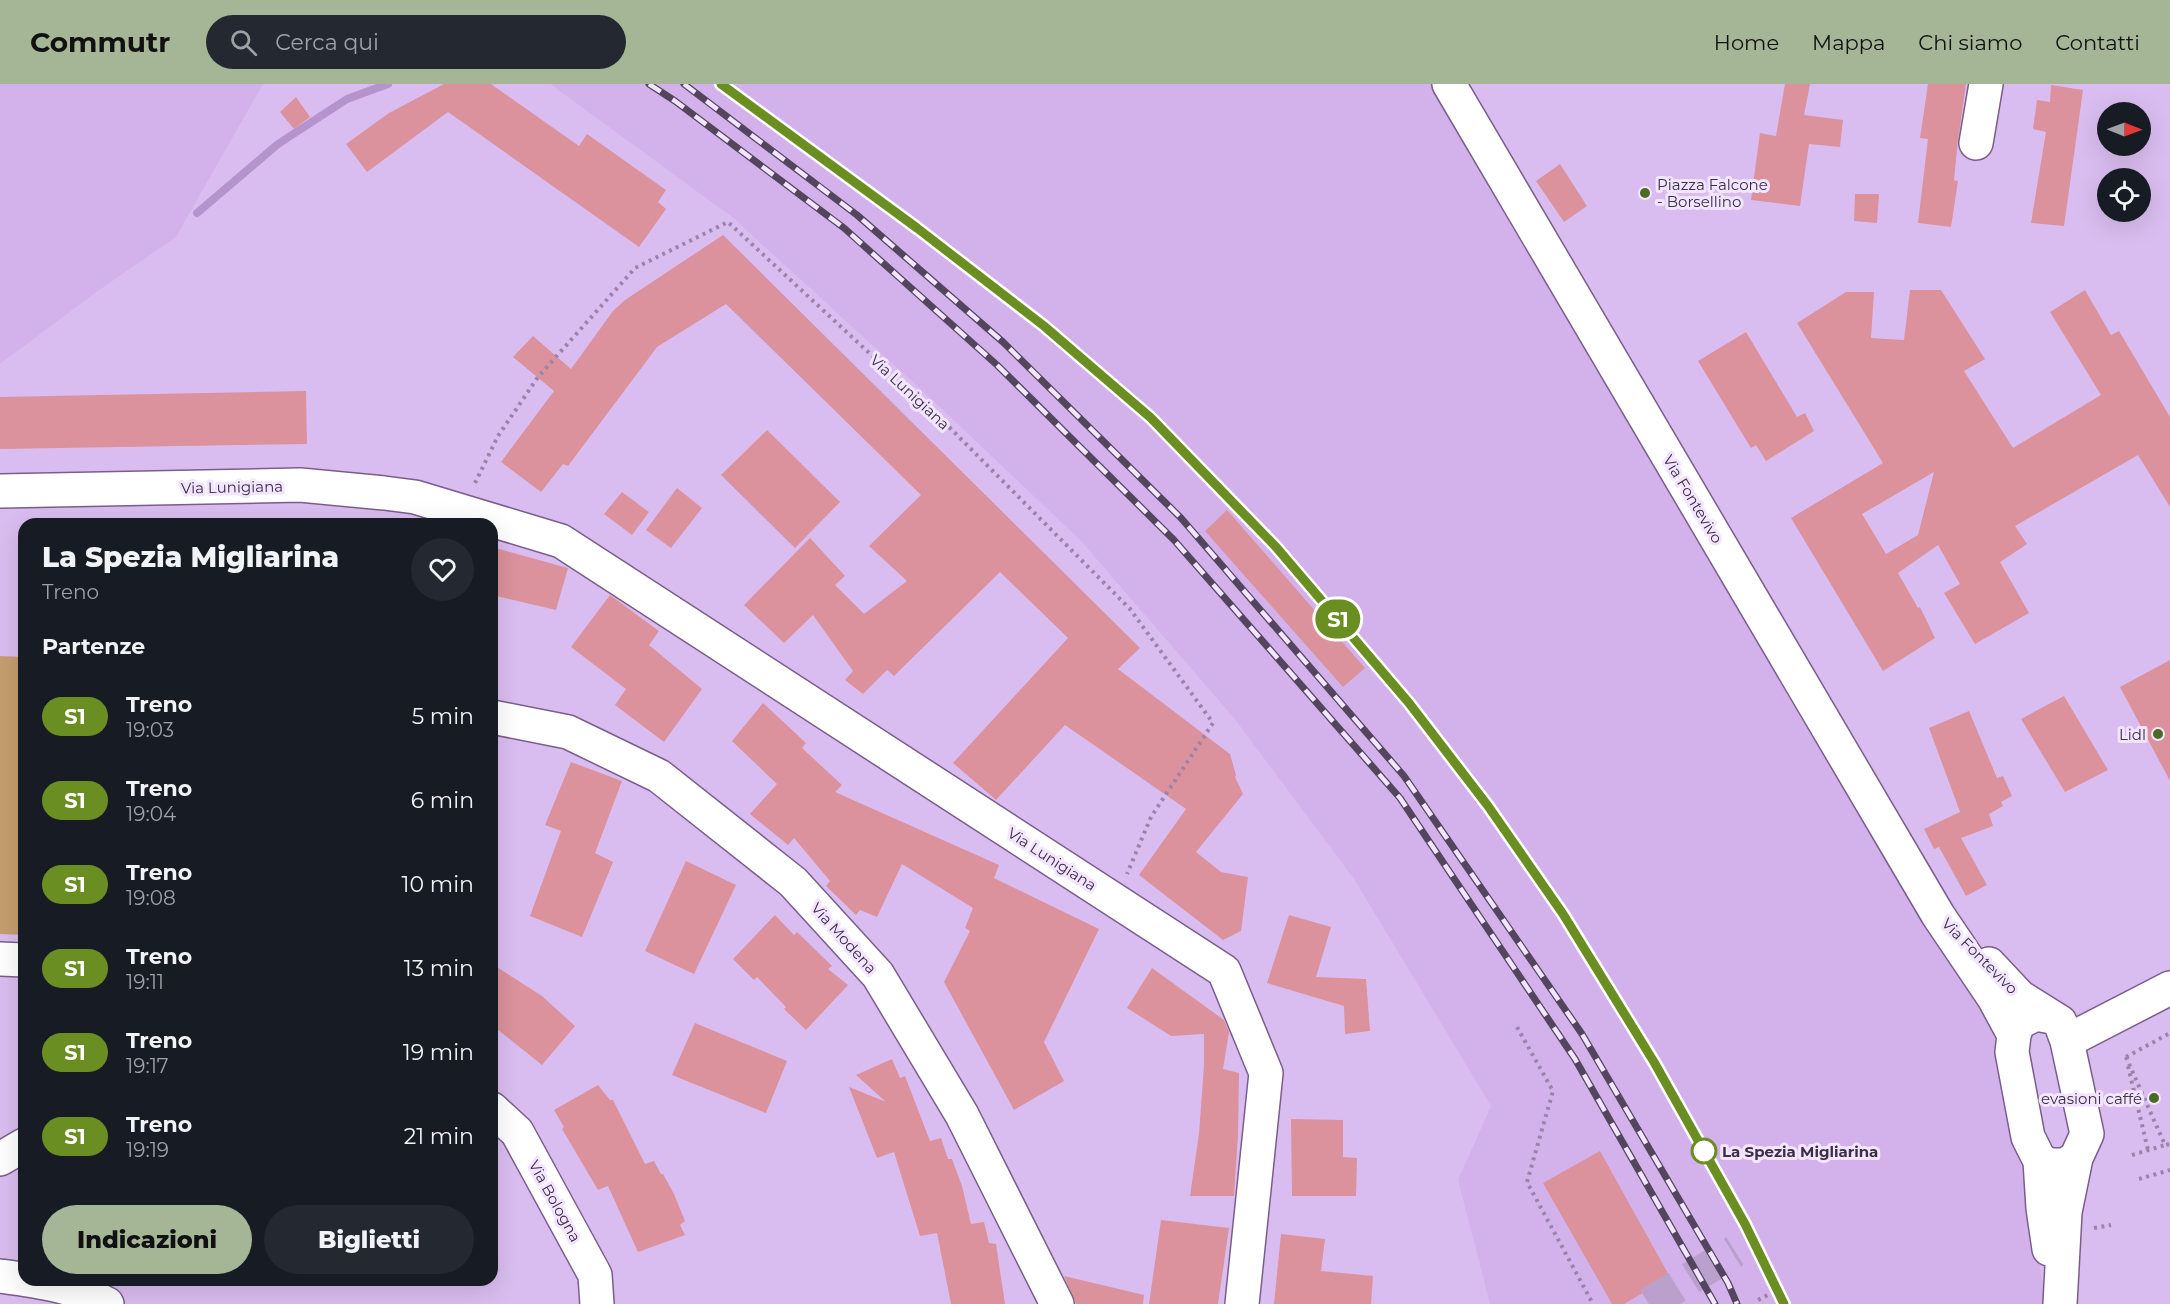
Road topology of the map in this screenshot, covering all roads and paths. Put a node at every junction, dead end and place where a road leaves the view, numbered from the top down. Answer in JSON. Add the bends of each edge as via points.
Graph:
{"nodes":[{"id":1,"x":1449,"y":84,"type":"edge"},
{"id":2,"x":1986,"y":84,"type":"edge"},
{"id":3,"x":1976,"y":142,"type":"dead end"},
{"id":4,"x":0,"y":491,"type":"edge"},
{"id":5,"x":414,"y":510,"type":"edge"},
{"id":6,"x":462,"y":511,"type":"junction"},
{"id":7,"x":486,"y":518,"type":"edge"},
{"id":8,"x":498,"y":522,"type":"edge"},
{"id":9,"x":498,"y":718,"type":"edge"},
{"id":10,"x":1116,"y":900,"type":"junction"},
{"id":11,"x":1938,"y":915,"type":"junction"},
{"id":12,"x":0,"y":959,"type":"edge"},
{"id":13,"x":18,"y":960,"type":"edge"},
{"id":14,"x":2170,"y":988,"type":"edge"},
{"id":15,"x":1517,"y":1027,"type":"dead end"},
{"id":16,"x":2060,"y":1029,"type":"junction"},
{"id":17,"x":2170,"y":1033,"type":"edge"},
{"id":18,"x":2014,"y":1035,"type":"junction"},
{"id":19,"x":2126,"y":1057,"type":"junction"},
{"id":20,"x":498,"y":1115,"type":"edge"},
{"id":21,"x":2168,"y":1145,"type":"edge"},
{"id":22,"x":18,"y":1148,"type":"edge"},
{"id":23,"x":2148,"y":1150,"type":"junction"},
{"id":24,"x":2132,"y":1155,"type":"dead end"},
{"id":25,"x":2076,"y":1158,"type":"junction"},
{"id":26,"x":0,"y":1159,"type":"edge"},
{"id":27,"x":2040,"y":1161,"type":"junction"},
{"id":28,"x":2170,"y":1170,"type":"edge"},
{"id":29,"x":2139,"y":1179,"type":"dead end"},
{"id":30,"x":0,"y":1276,"type":"edge"},
{"id":31,"x":18,"y":1278,"type":"edge"},
{"id":32,"x":57,"y":1286,"type":"edge"},
{"id":33,"x":1772,"y":1293,"type":"dead end"},
{"id":34,"x":1758,"y":1300,"type":"dead end"},
{"id":35,"x":107,"y":1304,"type":"edge"},
{"id":36,"x":597,"y":1304,"type":"edge"},
{"id":37,"x":1057,"y":1304,"type":"edge"},
{"id":38,"x":1242,"y":1304,"type":"edge"},
{"id":39,"x":1593,"y":1304,"type":"edge"},
{"id":40,"x":2060,"y":1304,"type":"edge"}],
"edges":[{"from":1,"to":11,"type":"street","name":"Via Fontevivo"},
{"from":2,"to":3,"type":"street"},
{"from":4,"to":5,"type":"street","name":"Via Lunigiana","via":[[300,485]]},
{"from":5,"to":6,"type":"street","name":"Via Lunigiana"},
{"from":6,"to":7,"type":"street","name":"Via Lunigiana"},
{"from":6,"to":10,"type":"path","name":"Via Lunigiana","via":[[498,436],[538,377],[635,268],[728,222],[950,428],[1130,609],[1213,723],[1151,817]]},
{"from":8,"to":10,"type":"street","name":"Via Lunigiana","via":[[561,540]]},
{"from":9,"to":37,"type":"street","name":"Via Modena","via":[[568,732],[659,776],[793,882],[878,975],[962,1115]]},
{"from":10,"to":38,"type":"street","name":"Via Lunigiana","via":[[1224,971],[1266,1073]]},
{"from":11,"to":16,"type":"street","name":"Via Fontevivo","via":[[1972,944],[2020,997]]},
{"from":11,"to":18,"type":"street","name":"Via Fontevivo"},
{"from":12,"to":13,"type":"street"},
{"from":14,"to":16,"type":"street"},
{"from":15,"to":39,"type":"path","via":[[1553,1091],[1527,1182]]},
{"from":16,"to":18,"type":"street","via":[[2036,1014],[2018,1023]]},
{"from":16,"to":25,"type":"street","name":"Via Fontevivo","via":[[2087,1134]]},
{"from":17,"to":19,"type":"path"},
{"from":18,"to":27,"type":"street","name":"Via Fontevivo","via":[[2012,1052],[2028,1137]]},
{"from":19,"to":21,"type":"path"},
{"from":19,"to":23,"type":"path"},
{"from":20,"to":36,"type":"street","name":"Via Bologna","via":[[517,1132],[595,1275]]},
{"from":21,"to":23,"type":"path"},
{"from":22,"to":26,"type":"street"},
{"from":23,"to":24,"type":"path"},
{"from":25,"to":27,"type":"street","via":[[2065,1165]]},
{"from":25,"to":40,"type":"street","name":"Via Fontevivo","via":[[2065,1212]]},
{"from":27,"to":40,"type":"street","name":"Via Fontevivo","via":[[2043,1208]]},
{"from":28,"to":29,"type":"path"},
{"from":30,"to":31,"type":"street"},
{"from":32,"to":35,"type":"street"},
{"from":33,"to":34,"type":"path"}]}
